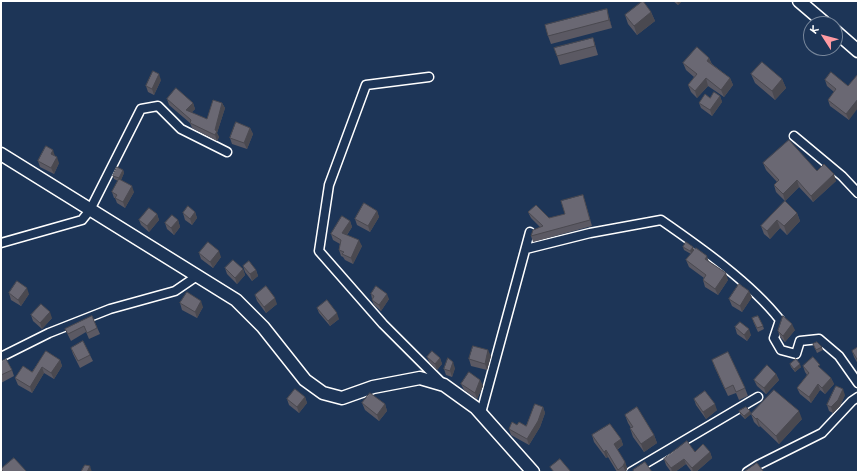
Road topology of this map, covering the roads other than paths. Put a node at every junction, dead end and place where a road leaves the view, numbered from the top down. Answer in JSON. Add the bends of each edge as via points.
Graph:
{"nodes":[{"id":1,"x":799,"y":1,"type":"edge"},
{"id":2,"x":817,"y":16,"type":"edge"},
{"id":3,"x":843,"y":38,"type":"edge"},
{"id":4,"x":858,"y":51,"type":"edge"},
{"id":5,"x":429,"y":77,"type":"dead end"},
{"id":6,"x":794,"y":136,"type":"dead end"},
{"id":7,"x":227,"y":152,"type":"dead end"},
{"id":8,"x":1,"y":154,"type":"edge"},
{"id":9,"x":858,"y":193,"type":"edge"},
{"id":10,"x":90,"y":210,"type":"junction"},
{"id":11,"x":530,"y":232,"type":"dead end"},
{"id":12,"x":1,"y":243,"type":"edge"},
{"id":13,"x":526,"y":249,"type":"junction"},
{"id":14,"x":197,"y":276,"type":"junction"},
{"id":15,"x":1,"y":357,"type":"edge"},
{"id":16,"x":858,"y":383,"type":"edge"},
{"id":17,"x":444,"y":385,"type":"junction"},
{"id":18,"x":758,"y":397,"type":"dead end"},
{"id":19,"x":858,"y":397,"type":"edge"},
{"id":20,"x":481,"y":413,"type":"junction"},
{"id":21,"x":533,"y":472,"type":"edge"},
{"id":22,"x":631,"y":472,"type":"edge"},
{"id":23,"x":747,"y":472,"type":"edge"}],
"edges":[{"from":1,"to":2,"type":"street"},
{"from":3,"to":4,"type":"street"},
{"from":5,"to":17,"type":"street","via":[[366,85],[329,185],[319,251],[382,324]]},
{"from":6,"to":9,"type":"street","via":[[842,176]]},
{"from":7,"to":10,"type":"street","via":[[181,129],[158,106],[141,109]]},
{"from":8,"to":10,"type":"street"},
{"from":10,"to":12,"type":"street","via":[[82,220]]},
{"from":10,"to":14,"type":"street"},
{"from":11,"to":13,"type":"street"},
{"from":13,"to":16,"type":"street","via":[[661,220],[688,238],[765,301],[780,320],[774,338],[782,350],[796,354],[800,341],[819,338],[839,356]]},
{"from":13,"to":20,"type":"street"},
{"from":14,"to":15,"type":"street","via":[[176,291],[110,309],[49,333]]},
{"from":14,"to":17,"type":"street","via":[[236,300],[263,327],[304,380],[322,393],[342,398],[373,387],[420,378]]},
{"from":17,"to":20,"type":"street"},
{"from":18,"to":22,"type":"street"},
{"from":19,"to":23,"type":"street","via":[[822,433]]},
{"from":20,"to":21,"type":"street"}]}
